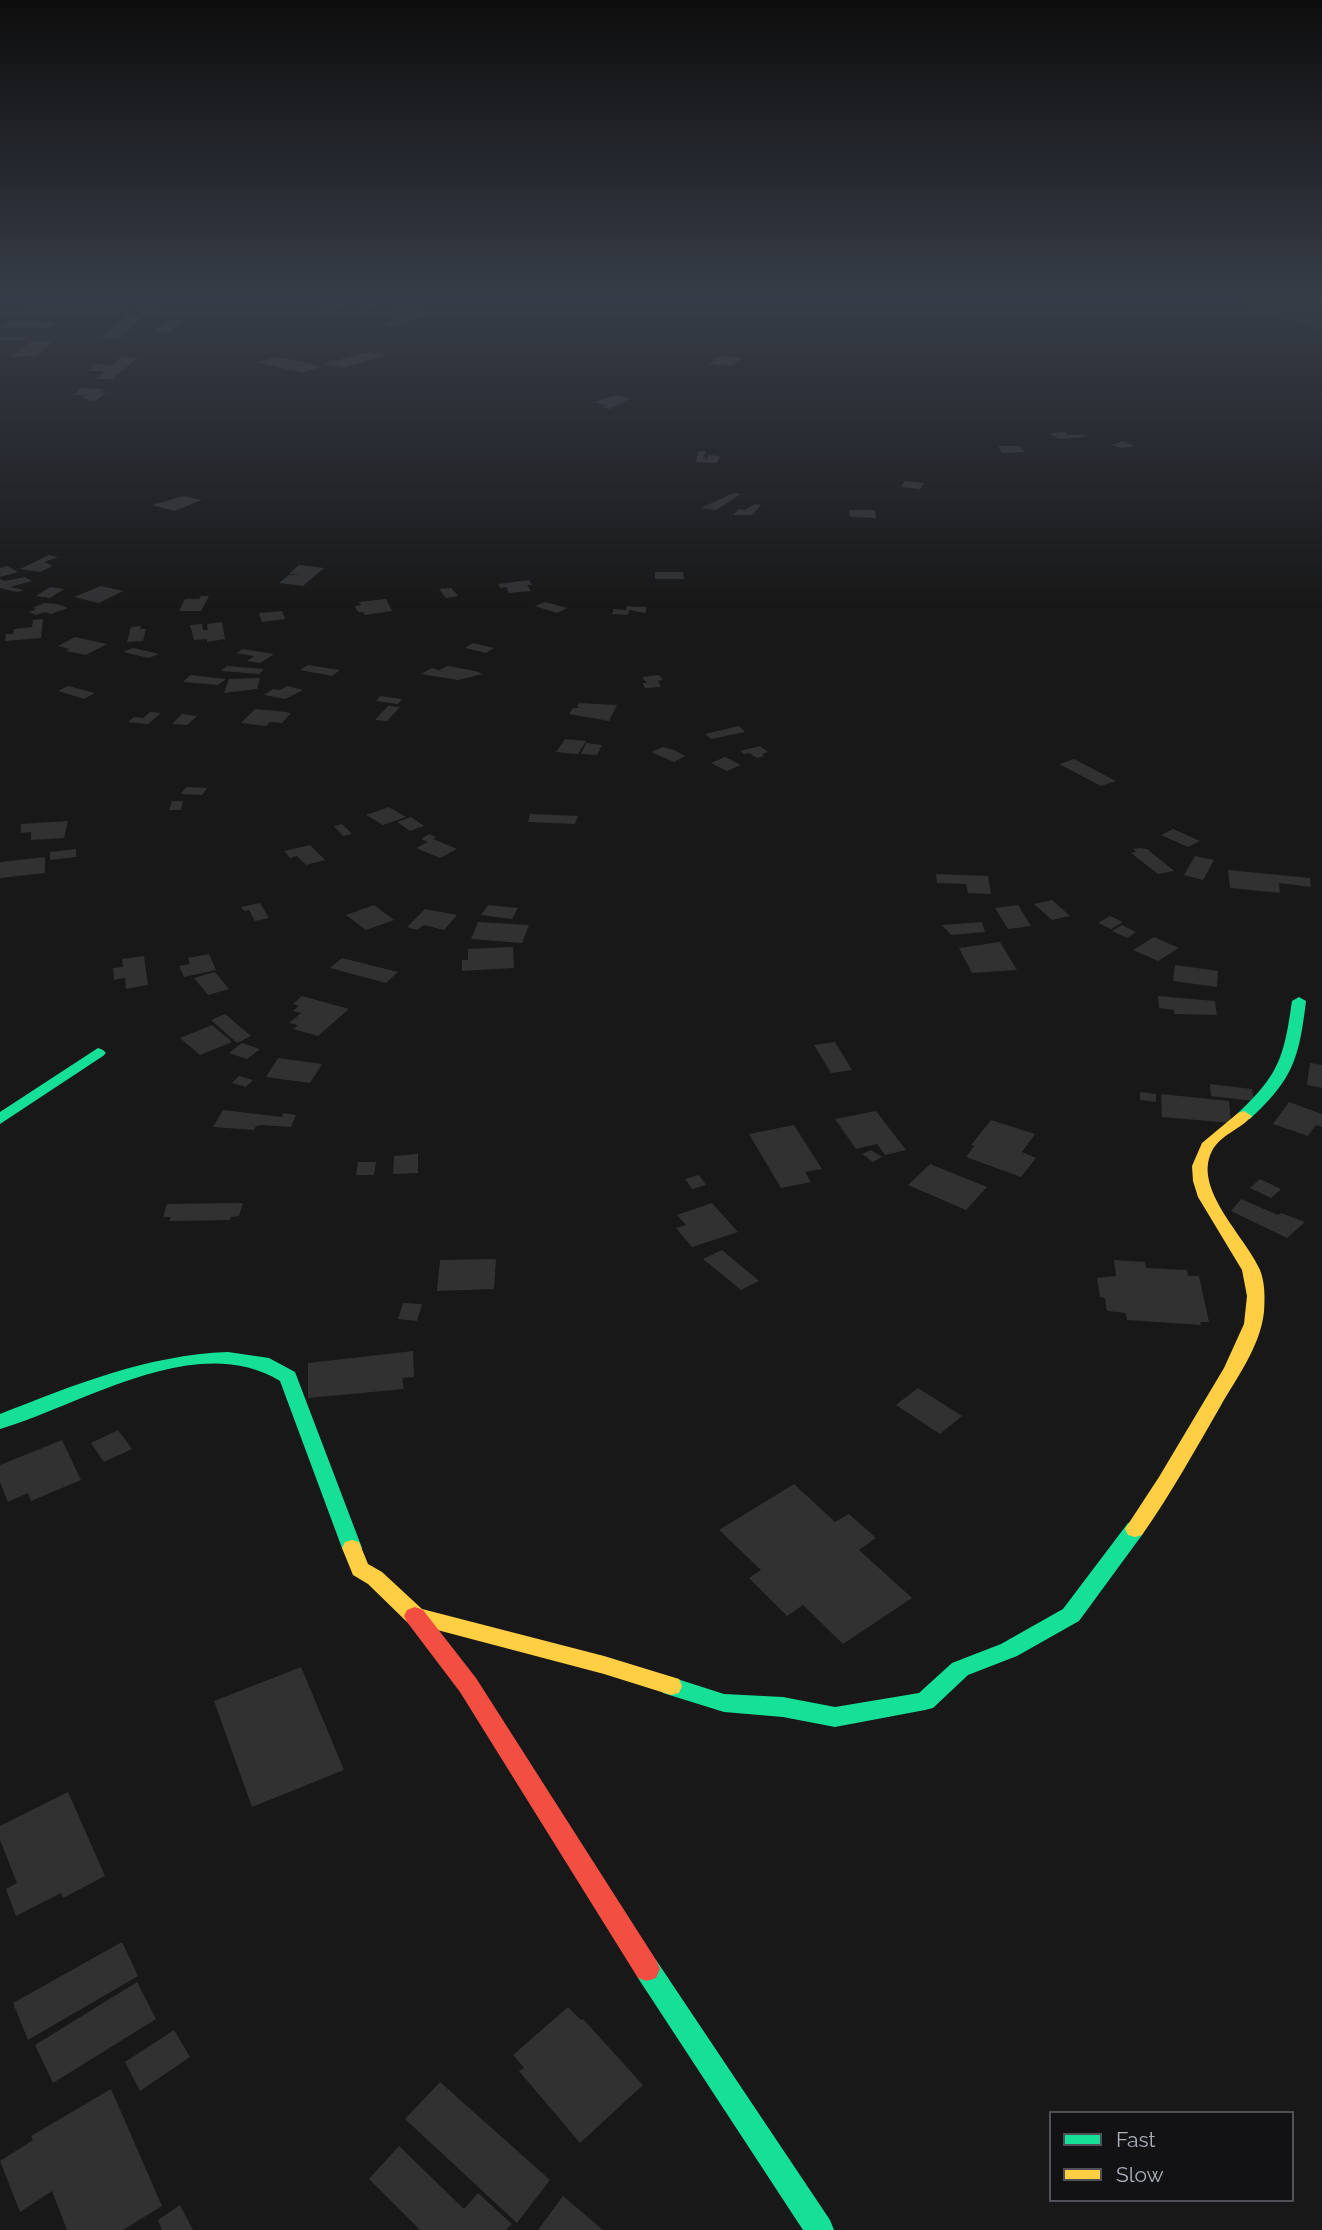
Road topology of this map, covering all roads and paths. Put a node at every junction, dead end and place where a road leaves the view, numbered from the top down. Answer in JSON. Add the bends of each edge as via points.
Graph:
{"nodes":[{"id":1,"x":1298,"y":1001,"type":"dead end"},
{"id":2,"x":98,"y":1053,"type":"dead end"},
{"id":3,"x":0,"y":1119,"type":"edge"},
{"id":4,"x":0,"y":1422,"type":"edge"},
{"id":5,"x":415,"y":1616,"type":"junction"},
{"id":6,"x":820,"y":2230,"type":"edge"}],
"edges":[{"from":1,"to":5,"type":"street","via":[[1286,1071],[1266,1097],[1205,1149],[1199,1166],[1213,1209],[1250,1267],[1256,1287],[1255,1315],[1244,1348],[1158,1499],[1071,1615],[1009,1650],[960,1669],[925,1701],[835,1717],[724,1703],[604,1665]]},
{"from":2,"to":3,"type":"street"},
{"from":4,"to":5,"type":"street","via":[[177,1363],[244,1359],[278,1368],[288,1377],[360,1569]]},
{"from":5,"to":6,"type":"street","via":[[468,1685],[699,2051]]}]}
